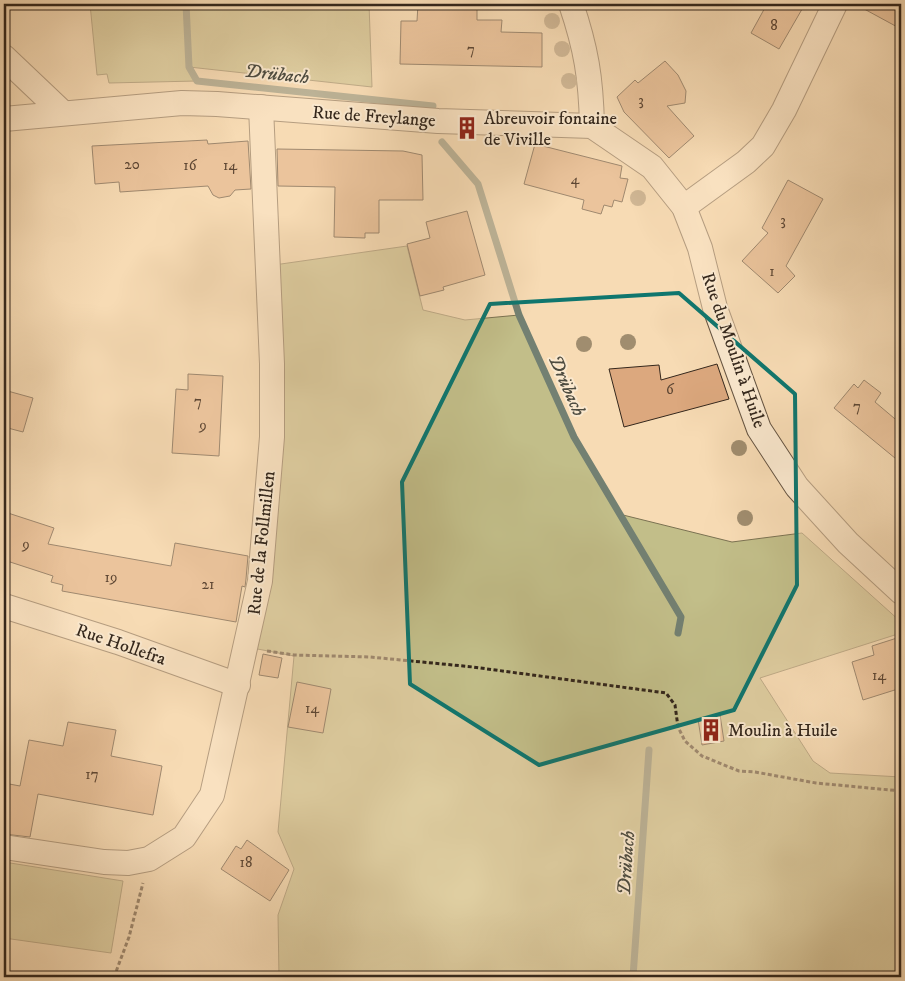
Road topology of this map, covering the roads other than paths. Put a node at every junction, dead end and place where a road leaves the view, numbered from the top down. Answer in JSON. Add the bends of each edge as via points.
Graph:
{"nodes":[{"id":1,"x":571,"y":4,"type":"edge"},
{"id":2,"x":835,"y":4,"type":"edge"},
{"id":3,"x":4,"y":56,"type":"edge"},
{"id":4,"x":261,"y":107,"type":"junction"},
{"id":5,"x":63,"y":113,"type":"junction"},
{"id":6,"x":4,"y":119,"type":"edge"},
{"id":7,"x":592,"y":126,"type":"junction"},
{"id":8,"x":684,"y":207,"type":"junction"},
{"id":9,"x":901,"y":592,"type":"edge"},
{"id":10,"x":4,"y":606,"type":"edge"},
{"id":11,"x":238,"y":685,"type":"junction"},
{"id":12,"x":4,"y":847,"type":"edge"}],
"edges":[{"from":1,"to":7,"type":"street","via":[[584,42],[591,81]]},
{"from":2,"to":8,"type":"street","via":[[764,146]]},
{"from":3,"to":5,"type":"street"},
{"from":4,"to":5,"type":"street","name":"Rue de Freylange","via":[[182,103]]},
{"from":4,"to":7,"type":"street","name":"Rue de Freylange","via":[[449,121]]},
{"from":4,"to":11,"type":"street","name":"Rue de la Follmillen","via":[[272,437],[260,581]]},
{"from":5,"to":6,"type":"street","name":"Rue de Freylange"},
{"from":7,"to":8,"type":"street","via":[[652,167]]},
{"from":8,"to":9,"type":"street","name":"Rue du Moulin à Huile","via":[[700,248],[715,308],[759,429],[798,487],[848,543]]},
{"from":10,"to":11,"type":"street","name":"Rue Hollefra"},
{"from":11,"to":12,"type":"street","name":"Rue de la Follmillen","via":[[212,795],[184,837],[149,859],[128,863]]}]}
